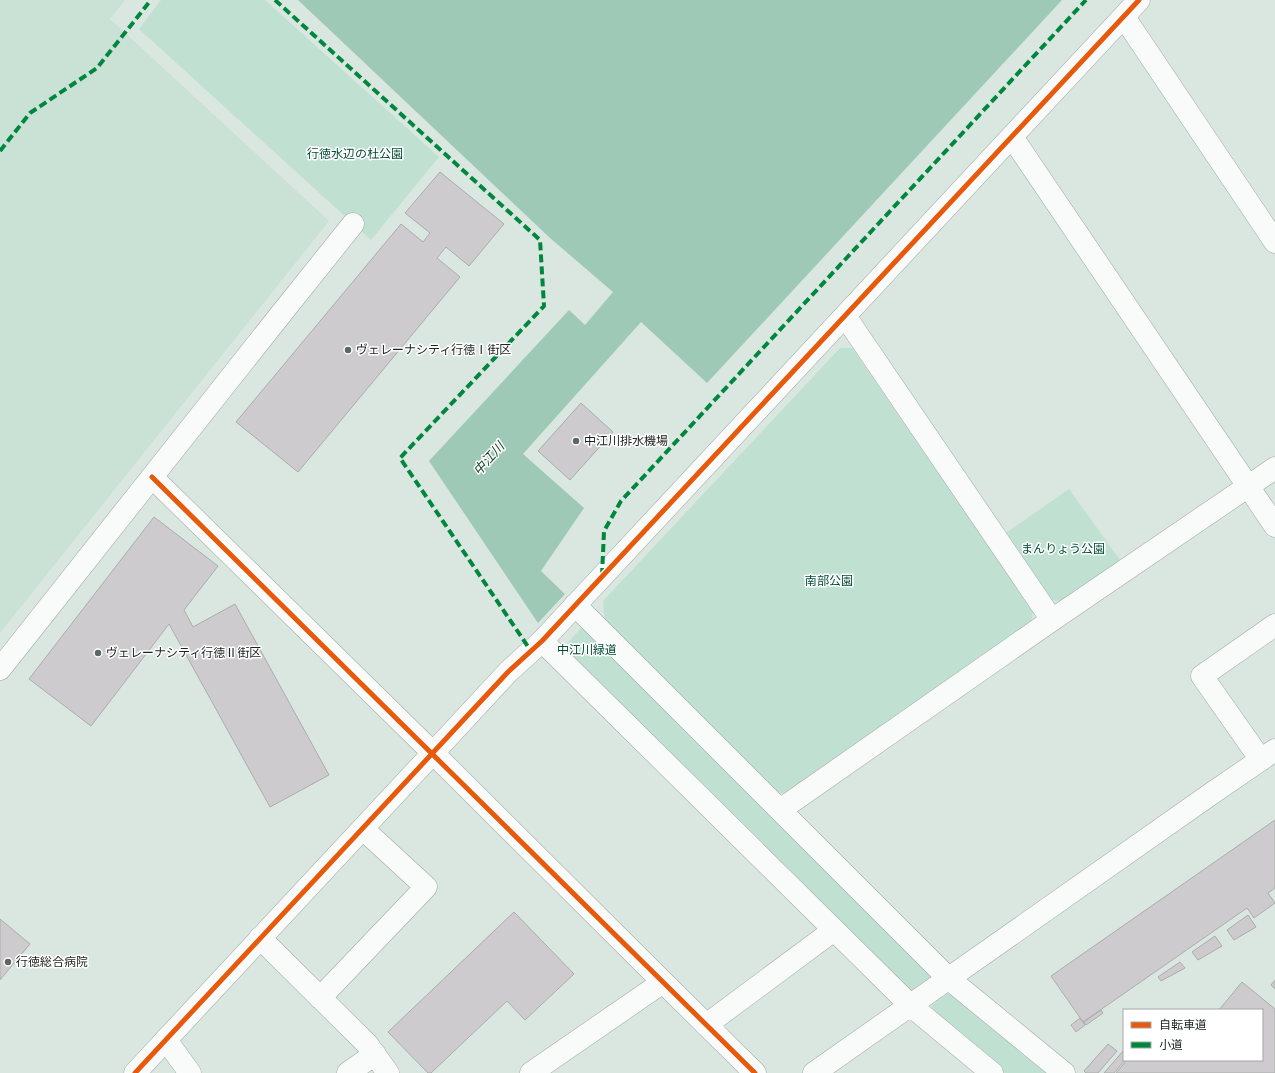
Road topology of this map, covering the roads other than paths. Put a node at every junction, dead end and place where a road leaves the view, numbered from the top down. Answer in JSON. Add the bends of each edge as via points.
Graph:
{"nodes":[{"id":1,"x":1139,"y":0,"type":"edge"},
{"id":2,"x":1124,"y":17,"type":"junction"},
{"id":3,"x":1012,"y":137,"type":"junction"},
{"id":4,"x":353,"y":224,"type":"dead end"},
{"id":5,"x":1275,"y":242,"type":"edge"},
{"id":6,"x":845,"y":316,"type":"junction"},
{"id":7,"x":1275,"y":468,"type":"edge"},
{"id":8,"x":152,"y":477,"type":"junction"},
{"id":9,"x":1248,"y":486,"type":"junction"},
{"id":10,"x":1275,"y":526,"type":"edge"},
{"id":11,"x":575,"y":605,"type":"junction"},
{"id":12,"x":1052,"y":620,"type":"junction"},
{"id":13,"x":1275,"y":625,"type":"edge"},
{"id":14,"x":542,"y":641,"type":"junction"},
{"id":15,"x":0,"y":670,"type":"edge"},
{"id":16,"x":433,"y":753,"type":"junction"},
{"id":17,"x":1268,"y":755,"type":"edge"},
{"id":18,"x":780,"y":810,"type":"junction"},
{"id":19,"x":362,"y":829,"type":"junction"},
{"id":20,"x":834,"y":930,"type":"junction"},
{"id":21,"x":260,"y":938,"type":"junction"},
{"id":22,"x":948,"y":978,"type":"junction"},
{"id":23,"x":663,"y":982,"type":"junction"},
{"id":24,"x":320,"y":998,"type":"junction"},
{"id":25,"x":910,"y":1005,"type":"junction"},
{"id":26,"x":706,"y":1025,"type":"junction"},
{"id":27,"x":166,"y":1040,"type":"junction"},
{"id":28,"x":375,"y":1054,"type":"junction"},
{"id":29,"x":135,"y":1073,"type":"edge"},
{"id":30,"x":190,"y":1073,"type":"edge"},
{"id":31,"x":348,"y":1073,"type":"edge"},
{"id":32,"x":388,"y":1073,"type":"edge"},
{"id":33,"x":531,"y":1073,"type":"edge"},
{"id":34,"x":755,"y":1073,"type":"edge"},
{"id":35,"x":814,"y":1073,"type":"edge"},
{"id":36,"x":992,"y":1073,"type":"edge"},
{"id":37,"x":1064,"y":1073,"type":"edge"}],
"edges":[{"from":1,"to":2,"type":"street"},
{"from":2,"to":3,"type":"street"},
{"from":2,"to":5,"type":"street"},
{"from":3,"to":6,"type":"street"},
{"from":3,"to":9,"type":"street"},
{"from":4,"to":8,"type":"street"},
{"from":6,"to":11,"type":"street"},
{"from":6,"to":12,"type":"street"},
{"from":7,"to":9,"type":"street"},
{"from":8,"to":15,"type":"street"},
{"from":8,"to":16,"type":"street"},
{"from":9,"to":10,"type":"street"},
{"from":9,"to":12,"type":"street"},
{"from":11,"to":14,"type":"street"},
{"from":11,"to":18,"type":"street"},
{"from":12,"to":18,"type":"street"},
{"from":13,"to":17,"type":"street","via":[[1202,676]]},
{"from":14,"to":16,"type":"street","via":[[508,672]]},
{"from":14,"to":20,"type":"street"},
{"from":16,"to":19,"type":"street"},
{"from":16,"to":23,"type":"street"},
{"from":17,"to":22,"type":"street"},
{"from":18,"to":22,"type":"street"},
{"from":19,"to":21,"type":"street"},
{"from":19,"to":24,"type":"street","via":[[426,887]]},
{"from":20,"to":25,"type":"street"},
{"from":20,"to":26,"type":"street"},
{"from":21,"to":24,"type":"street"},
{"from":21,"to":27,"type":"street"},
{"from":22,"to":25,"type":"street"},
{"from":22,"to":37,"type":"street"},
{"from":23,"to":26,"type":"street"},
{"from":23,"to":33,"type":"street"},
{"from":24,"to":28,"type":"street"},
{"from":25,"to":35,"type":"street"},
{"from":25,"to":36,"type":"street"},
{"from":26,"to":34,"type":"street"},
{"from":27,"to":29,"type":"street"},
{"from":27,"to":30,"type":"street"},
{"from":28,"to":31,"type":"street"},
{"from":28,"to":32,"type":"street"}]}
